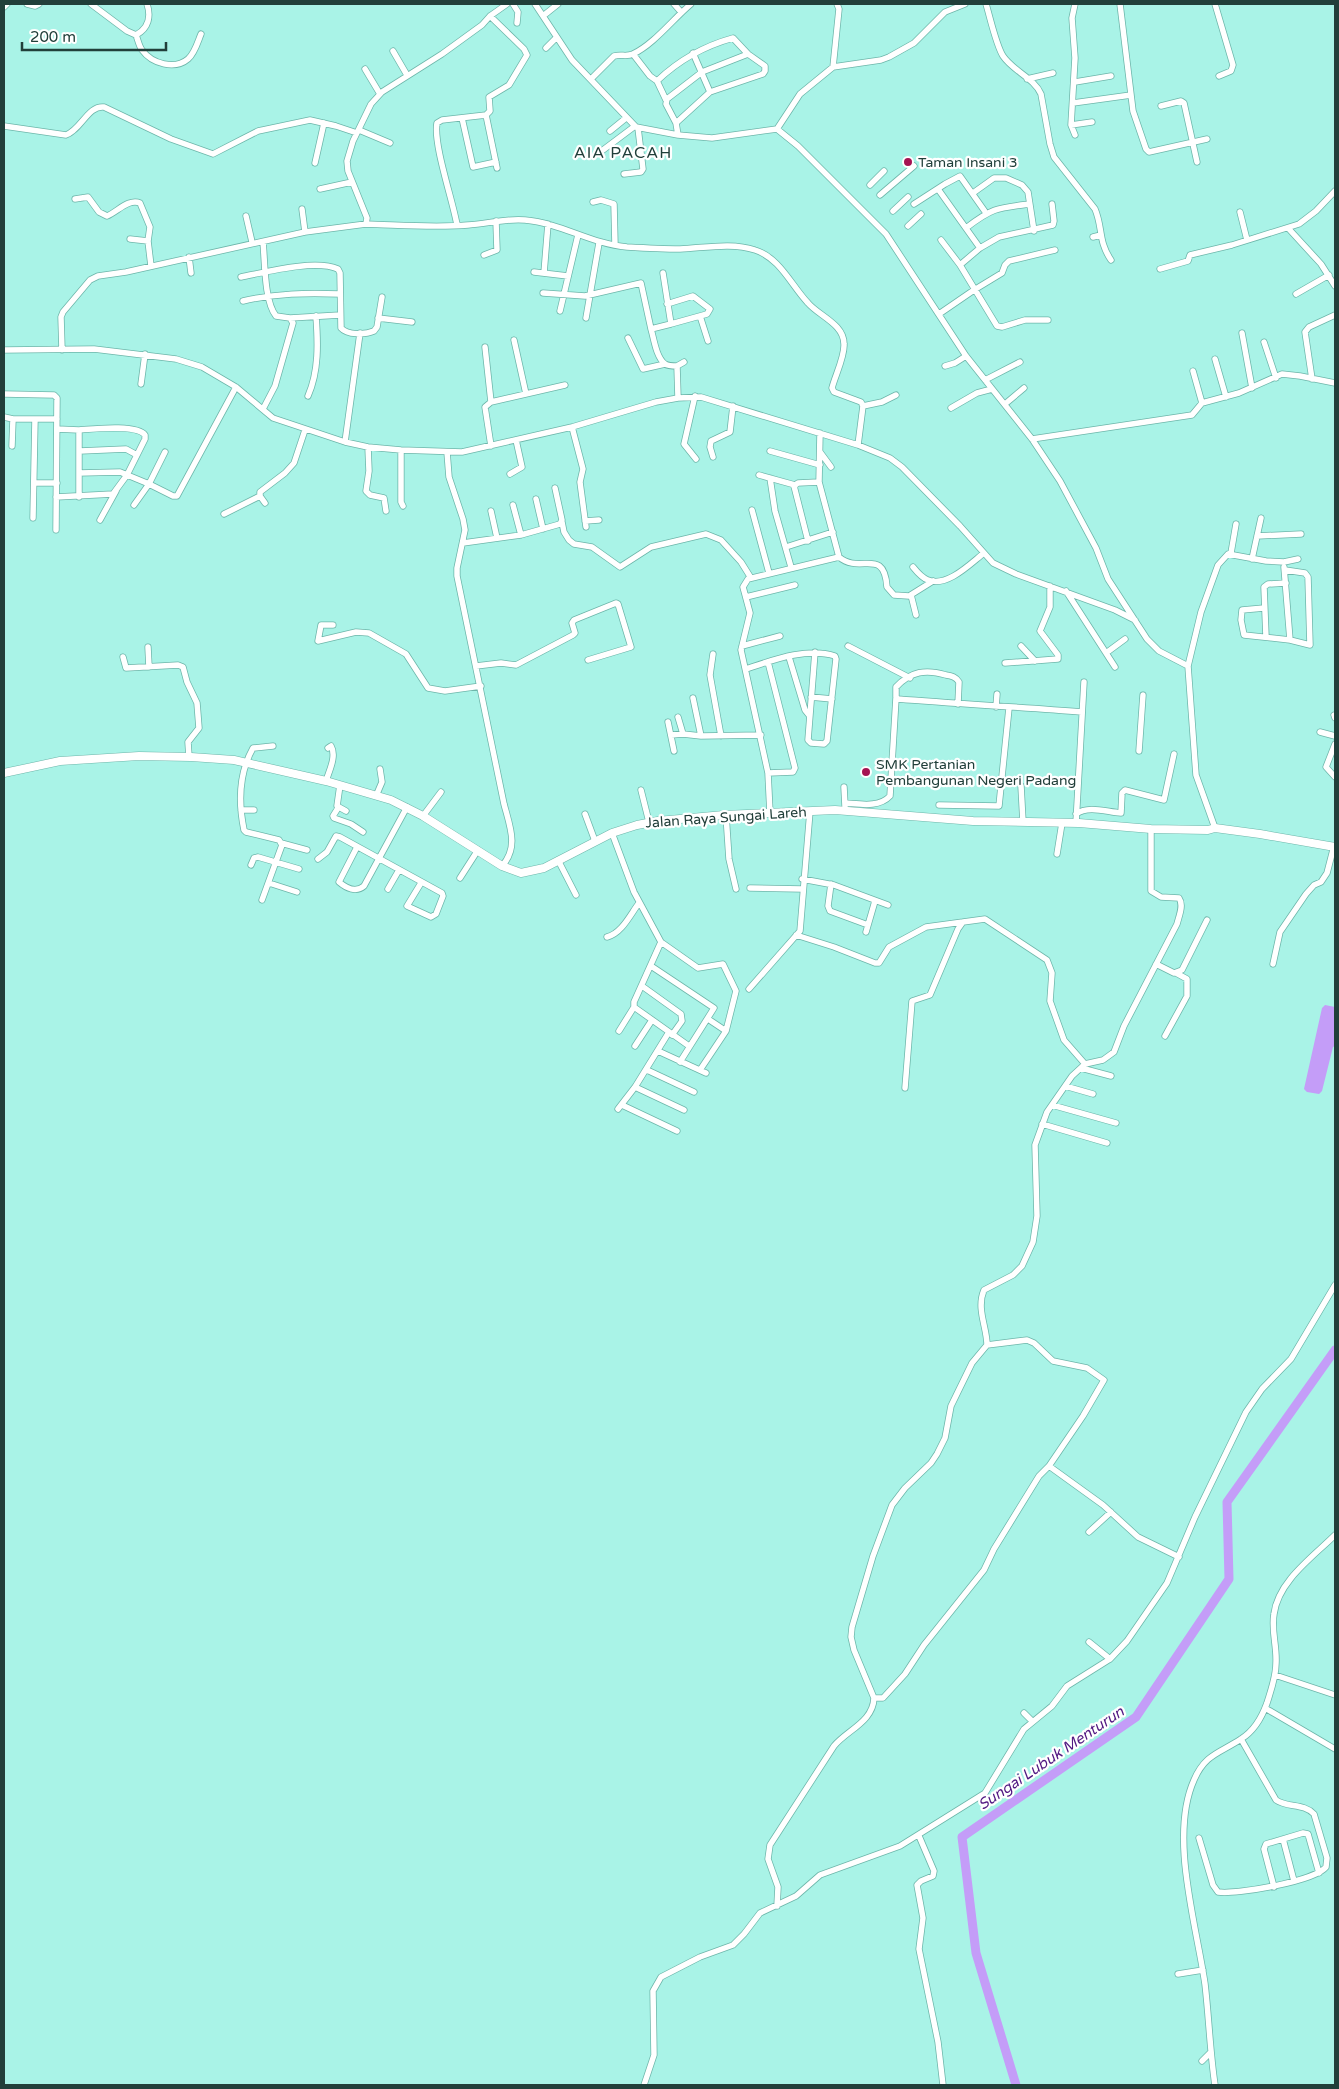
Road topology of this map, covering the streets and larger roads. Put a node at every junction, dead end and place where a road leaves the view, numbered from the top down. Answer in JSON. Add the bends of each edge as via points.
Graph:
{"nodes":[{"id":1,"x":7,"y":4,"type":"edge"},
{"id":2,"x":27,"y":4,"type":"edge"},
{"id":3,"x":39,"y":4,"type":"edge"},
{"id":4,"x":91,"y":4,"type":"edge"},
{"id":5,"x":147,"y":4,"type":"edge"},
{"id":6,"x":507,"y":4,"type":"edge"},
{"id":7,"x":513,"y":4,"type":"edge"},
{"id":8,"x":535,"y":4,"type":"edge"},
{"id":9,"x":558,"y":4,"type":"edge"},
{"id":10,"x":674,"y":4,"type":"edge"},
{"id":11,"x":690,"y":4,"type":"edge"},
{"id":12,"x":837,"y":4,"type":"edge"},
{"id":13,"x":965,"y":4,"type":"edge"},
{"id":14,"x":986,"y":4,"type":"edge"},
{"id":15,"x":1076,"y":4,"type":"edge"},
{"id":16,"x":1120,"y":4,"type":"edge"},
{"id":17,"x":1215,"y":4,"type":"edge"},
{"id":18,"x":4,"y":7,"type":"edge"},
{"id":19,"x":681,"y":12,"type":"junction"},
{"id":20,"x":490,"y":16,"type":"junction"},
{"id":21,"x":543,"y":16,"type":"junction"},
{"id":22,"x":517,"y":23,"type":"dead end"},
{"id":23,"x":201,"y":34,"type":"dead end"},
{"id":24,"x":136,"y":35,"type":"junction"},
{"id":25,"x":556,"y":38,"type":"junction"},
{"id":26,"x":546,"y":48,"type":"dead end"},
{"id":27,"x":393,"y":51,"type":"dead end"},
{"id":28,"x":693,"y":53,"type":"junction"},
{"id":29,"x":633,"y":54,"type":"junction"},
{"id":30,"x":748,"y":54,"type":"junction"},
{"id":31,"x":833,"y":66,"type":"junction"},
{"id":32,"x":365,"y":69,"type":"dead end"},
{"id":33,"x":702,"y":72,"type":"junction"},
{"id":34,"x":1053,"y":73,"type":"dead end"},
{"id":35,"x":407,"y":75,"type":"junction"},
{"id":36,"x":1111,"y":76,"type":"dead end"},
{"id":37,"x":1219,"y":76,"type":"dead end"},
{"id":38,"x":591,"y":79,"type":"junction"},
{"id":39,"x":1027,"y":79,"type":"junction"},
{"id":40,"x":657,"y":81,"type":"junction"},
{"id":41,"x":1075,"y":82,"type":"junction"},
{"id":42,"x":710,"y":92,"type":"junction"},
{"id":43,"x":380,"y":94,"type":"junction"},
{"id":44,"x":1131,"y":95,"type":"junction"},
{"id":45,"x":666,"y":100,"type":"junction"},
{"id":46,"x":1073,"y":103,"type":"junction"},
{"id":47,"x":1161,"y":106,"type":"dead end"},
{"id":48,"x":486,"y":115,"type":"junction"},
{"id":49,"x":462,"y":118,"type":"junction"},
{"id":50,"x":626,"y":118,"type":"junction"},
{"id":51,"x":1092,"y":122,"type":"dead end"},
{"id":52,"x":676,"y":123,"type":"junction"},
{"id":53,"x":324,"y":124,"type":"junction"},
{"id":54,"x":1071,"y":125,"type":"junction"},
{"id":55,"x":4,"y":126,"type":"edge"},
{"id":56,"x":637,"y":127,"type":"junction"},
{"id":57,"x":777,"y":129,"type":"junction"},
{"id":58,"x":358,"y":131,"type":"junction"},
{"id":59,"x":610,"y":131,"type":"dead end"},
{"id":60,"x":678,"y":135,"type":"junction"},
{"id":61,"x":1075,"y":135,"type":"dead end"},
{"id":62,"x":1207,"y":139,"type":"dead end"},
{"id":63,"x":390,"y":142,"type":"dead end"},
{"id":64,"x":1193,"y":142,"type":"junction"},
{"id":65,"x":603,"y":150,"type":"dead end"},
{"id":66,"x":1197,"y":162,"type":"dead end"},
{"id":67,"x":315,"y":163,"type":"dead end"},
{"id":68,"x":914,"y":166,"type":"dead end"},
{"id":69,"x":884,"y":171,"type":"dead end"},
{"id":70,"x":624,"y":174,"type":"dead end"},
{"id":71,"x":352,"y":182,"type":"junction"},
{"id":72,"x":870,"y":185,"type":"dead end"},
{"id":73,"x":320,"y":189,"type":"dead end"},
{"id":74,"x":938,"y":189,"type":"junction"},
{"id":75,"x":1335,"y":191,"type":"edge"},
{"id":76,"x":973,"y":193,"type":"junction"},
{"id":77,"x":880,"y":195,"type":"dead end"},
{"id":78,"x":908,"y":197,"type":"dead end"},
{"id":79,"x":75,"y":199,"type":"dead end"},
{"id":80,"x":593,"y":202,"type":"dead end"},
{"id":81,"x":914,"y":204,"type":"dead end"},
{"id":82,"x":1029,"y":204,"type":"junction"},
{"id":83,"x":1052,"y":204,"type":"dead end"},
{"id":84,"x":302,"y":209,"type":"dead end"},
{"id":85,"x":893,"y":211,"type":"dead end"},
{"id":86,"x":986,"y":212,"type":"junction"},
{"id":87,"x":1240,"y":212,"type":"dead end"},
{"id":88,"x":921,"y":214,"type":"dead end"},
{"id":89,"x":246,"y":216,"type":"dead end"},
{"id":90,"x":496,"y":221,"type":"junction"},
{"id":91,"x":366,"y":224,"type":"junction"},
{"id":92,"x":548,"y":224,"type":"junction"},
{"id":93,"x":457,"y":225,"type":"junction"},
{"id":94,"x":908,"y":226,"type":"dead end"},
{"id":95,"x":966,"y":228,"type":"junction"},
{"id":96,"x":1288,"y":228,"type":"junction"},
{"id":97,"x":1034,"y":231,"type":"junction"},
{"id":98,"x":305,"y":232,"type":"junction"},
{"id":99,"x":578,"y":235,"type":"junction"},
{"id":100,"x":1101,"y":235,"type":"junction"},
{"id":101,"x":1093,"y":237,"type":"dead end"},
{"id":102,"x":130,"y":239,"type":"dead end"},
{"id":103,"x":941,"y":240,"type":"dead end"},
{"id":104,"x":1247,"y":240,"type":"junction"},
{"id":105,"x":148,"y":241,"type":"junction"},
{"id":106,"x":252,"y":242,"type":"junction"},
{"id":107,"x":263,"y":242,"type":"junction"},
{"id":108,"x":599,"y":243,"type":"junction"},
{"id":109,"x":615,"y":245,"type":"junction"},
{"id":110,"x":980,"y":248,"type":"junction"},
{"id":111,"x":1054,"y":250,"type":"dead end"},
{"id":112,"x":484,"y":255,"type":"dead end"},
{"id":113,"x":189,"y":257,"type":"junction"},
{"id":114,"x":1111,"y":260,"type":"dead end"},
{"id":115,"x":960,"y":265,"type":"junction"},
{"id":116,"x":151,"y":266,"type":"junction"},
{"id":117,"x":1160,"y":269,"type":"dead end"},
{"id":118,"x":266,"y":272,"type":"junction"},
{"id":119,"x":534,"y":272,"type":"dead end"},
{"id":120,"x":191,"y":273,"type":"dead end"},
{"id":121,"x":544,"y":273,"type":"junction"},
{"id":122,"x":663,"y":273,"type":"dead end"},
{"id":123,"x":568,"y":276,"type":"junction"},
{"id":124,"x":1328,"y":276,"type":"junction"},
{"id":125,"x":242,"y":277,"type":"dead end"},
{"id":126,"x":1335,"y":286,"type":"edge"},
{"id":127,"x":974,"y":290,"type":"junction"},
{"id":128,"x":544,"y":293,"type":"dead end"},
{"id":129,"x":340,"y":294,"type":"junction"},
{"id":130,"x":564,"y":294,"type":"junction"},
{"id":131,"x":1296,"y":294,"type":"dead end"},
{"id":132,"x":268,"y":295,"type":"junction"},
{"id":133,"x":590,"y":296,"type":"junction"},
{"id":134,"x":382,"y":298,"type":"dead end"},
{"id":135,"x":243,"y":301,"type":"dead end"},
{"id":136,"x":667,"y":304,"type":"junction"},
{"id":137,"x":560,"y":312,"type":"dead end"},
{"id":138,"x":939,"y":314,"type":"junction"},
{"id":139,"x":340,"y":315,"type":"junction"},
{"id":140,"x":1335,"y":315,"type":"edge"},
{"id":141,"x":316,"y":316,"type":"junction"},
{"id":142,"x":700,"y":316,"type":"junction"},
{"id":143,"x":290,"y":318,"type":"junction"},
{"id":144,"x":378,"y":318,"type":"junction"},
{"id":145,"x":586,"y":318,"type":"dead end"},
{"id":146,"x":1048,"y":320,"type":"dead end"},
{"id":147,"x":412,"y":322,"type":"dead end"},
{"id":148,"x":671,"y":324,"type":"junction"},
{"id":149,"x":651,"y":329,"type":"junction"},
{"id":150,"x":360,"y":333,"type":"junction"},
{"id":151,"x":1242,"y":333,"type":"dead end"},
{"id":152,"x":628,"y":338,"type":"dead end"},
{"id":153,"x":514,"y":340,"type":"dead end"},
{"id":154,"x":708,"y":341,"type":"dead end"},
{"id":155,"x":1264,"y":342,"type":"dead end"},
{"id":156,"x":485,"y":348,"type":"dead end"},
{"id":157,"x":4,"y":350,"type":"edge"},
{"id":158,"x":62,"y":350,"type":"junction"},
{"id":159,"x":145,"y":354,"type":"junction"},
{"id":160,"x":966,"y":356,"type":"junction"},
{"id":161,"x":1215,"y":359,"type":"dead end"},
{"id":162,"x":684,"y":362,"type":"dead end"},
{"id":163,"x":1020,"y":362,"type":"dead end"},
{"id":164,"x":665,"y":364,"type":"junction"},
{"id":165,"x":677,"y":366,"type":"junction"},
{"id":166,"x":944,"y":366,"type":"dead end"},
{"id":167,"x":1193,"y":370,"type":"dead end"},
{"id":168,"x":1276,"y":378,"type":"junction"},
{"id":169,"x":1312,"y":379,"type":"junction"},
{"id":170,"x":985,"y":380,"type":"junction"},
{"id":171,"x":1335,"y":383,"type":"edge"},
{"id":172,"x":141,"y":384,"type":"dead end"},
{"id":173,"x":565,"y":386,"type":"dead end"},
{"id":174,"x":236,"y":387,"type":"junction"},
{"id":175,"x":1024,"y":388,"type":"dead end"},
{"id":176,"x":1252,"y":388,"type":"junction"},
{"id":177,"x":992,"y":389,"type":"junction"},
{"id":178,"x":4,"y":394,"type":"edge"},
{"id":179,"x":526,"y":394,"type":"junction"},
{"id":180,"x":896,"y":395,"type":"dead end"},
{"id":181,"x":308,"y":396,"type":"dead end"},
{"id":182,"x":695,"y":396,"type":"junction"},
{"id":183,"x":1226,"y":397,"type":"junction"},
{"id":184,"x":678,"y":398,"type":"junction"},
{"id":185,"x":491,"y":402,"type":"junction"},
{"id":186,"x":1202,"y":403,"type":"junction"},
{"id":187,"x":1005,"y":404,"type":"junction"},
{"id":188,"x":734,"y":406,"type":"junction"},
{"id":189,"x":863,"y":406,"type":"junction"},
{"id":190,"x":951,"y":408,"type":"dead end"},
{"id":191,"x":263,"y":409,"type":"junction"},
{"id":192,"x":4,"y":417,"type":"edge"},
{"id":193,"x":13,"y":419,"type":"junction"},
{"id":194,"x":35,"y":419,"type":"junction"},
{"id":195,"x":57,"y":419,"type":"junction"},
{"id":196,"x":572,"y":427,"type":"junction"},
{"id":197,"x":57,"y":430,"type":"junction"},
{"id":198,"x":79,"y":430,"type":"junction"},
{"id":199,"x":305,"y":430,"type":"junction"},
{"id":200,"x":820,"y":433,"type":"junction"},
{"id":201,"x":1032,"y":439,"type":"junction"},
{"id":202,"x":516,"y":440,"type":"junction"},
{"id":203,"x":345,"y":442,"type":"junction"},
{"id":204,"x":858,"y":445,"type":"junction"},
{"id":205,"x":12,"y":446,"type":"dead end"},
{"id":206,"x":491,"y":446,"type":"junction"},
{"id":207,"x":368,"y":447,"type":"junction"},
{"id":208,"x":80,"y":450,"type":"junction"},
{"id":209,"x":401,"y":450,"type":"junction"},
{"id":210,"x":770,"y":451,"type":"dead end"},
{"id":211,"x":165,"y":452,"type":"dead end"},
{"id":212,"x":447,"y":452,"type":"junction"},
{"id":213,"x":820,"y":452,"type":"junction"},
{"id":214,"x":137,"y":455,"type":"junction"},
{"id":215,"x":713,"y":457,"type":"dead end"},
{"id":216,"x":696,"y":459,"type":"dead end"},
{"id":217,"x":820,"y":465,"type":"junction"},
{"id":218,"x":831,"y":467,"type":"dead end"},
{"id":219,"x":521,"y":468,"type":"junction"},
{"id":220,"x":79,"y":473,"type":"junction"},
{"id":221,"x":510,"y":474,"type":"dead end"},
{"id":222,"x":127,"y":475,"type":"junction"},
{"id":223,"x":524,"y":475,"type":"dead end"},
{"id":224,"x":759,"y":475,"type":"dead end"},
{"id":225,"x":770,"y":478,"type":"junction"},
{"id":226,"x":819,"y":482,"type":"junction"},
{"id":227,"x":57,"y":483,"type":"junction"},
{"id":228,"x":34,"y":484,"type":"junction"},
{"id":229,"x":149,"y":484,"type":"junction"},
{"id":230,"x":795,"y":484,"type":"junction"},
{"id":231,"x":556,"y":488,"type":"dead end"},
{"id":232,"x":116,"y":491,"type":"junction"},
{"id":233,"x":260,"y":496,"type":"junction"},
{"id":234,"x":56,"y":497,"type":"junction"},
{"id":235,"x":79,"y":497,"type":"junction"},
{"id":236,"x":536,"y":499,"type":"dead end"},
{"id":237,"x":265,"y":503,"type":"dead end"},
{"id":238,"x":134,"y":505,"type":"dead end"},
{"id":239,"x":513,"y":505,"type":"dead end"},
{"id":240,"x":403,"y":506,"type":"dead end"},
{"id":241,"x":752,"y":510,"type":"dead end"},
{"id":242,"x":386,"y":511,"type":"dead end"},
{"id":243,"x":492,"y":511,"type":"dead end"},
{"id":244,"x":224,"y":514,"type":"dead end"},
{"id":245,"x":33,"y":518,"type":"dead end"},
{"id":246,"x":1261,"y":518,"type":"dead end"},
{"id":247,"x":100,"y":520,"type":"dead end"},
{"id":248,"x":599,"y":520,"type":"dead end"},
{"id":249,"x":562,"y":522,"type":"junction"},
{"id":250,"x":1236,"y":524,"type":"dead end"},
{"id":251,"x":543,"y":528,"type":"junction"},
{"id":252,"x":56,"y":530,"type":"dead end"},
{"id":253,"x":833,"y":532,"type":"junction"},
{"id":254,"x":1301,"y":534,"type":"dead end"},
{"id":255,"x":521,"y":535,"type":"junction"},
{"id":256,"x":1257,"y":536,"type":"junction"},
{"id":257,"x":497,"y":538,"type":"junction"},
{"id":258,"x":808,"y":541,"type":"junction"},
{"id":259,"x":463,"y":543,"type":"junction"},
{"id":260,"x":786,"y":547,"type":"junction"},
{"id":261,"x":984,"y":553,"type":"junction"},
{"id":262,"x":1231,"y":553,"type":"junction"},
{"id":263,"x":839,"y":557,"type":"junction"},
{"id":264,"x":1252,"y":559,"type":"junction"},
{"id":265,"x":1298,"y":559,"type":"dead end"},
{"id":266,"x":1284,"y":562,"type":"junction"},
{"id":267,"x":791,"y":567,"type":"junction"},
{"id":268,"x":913,"y":568,"type":"dead end"},
{"id":269,"x":1285,"y":570,"type":"junction"},
{"id":270,"x":769,"y":573,"type":"junction"},
{"id":271,"x":751,"y":578,"type":"junction"},
{"id":272,"x":933,"y":581,"type":"junction"},
{"id":273,"x":1286,"y":583,"type":"junction"},
{"id":274,"x":795,"y":585,"type":"dead end"},
{"id":275,"x":1050,"y":586,"type":"junction"},
{"id":276,"x":1066,"y":591,"type":"junction"},
{"id":277,"x":911,"y":595,"type":"junction"},
{"id":278,"x":746,"y":597,"type":"junction"},
{"id":279,"x":1264,"y":608,"type":"junction"},
{"id":280,"x":916,"y":615,"type":"dead end"},
{"id":281,"x":1135,"y":620,"type":"junction"},
{"id":282,"x":333,"y":625,"type":"dead end"},
{"id":283,"x":780,"y":636,"type":"dead end"},
{"id":284,"x":1266,"y":637,"type":"junction"},
{"id":285,"x":1125,"y":640,"type":"dead end"},
{"id":286,"x":1290,"y":640,"type":"junction"},
{"id":287,"x":742,"y":646,"type":"junction"},
{"id":288,"x":848,"y":646,"type":"dead end"},
{"id":289,"x":1021,"y":646,"type":"dead end"},
{"id":290,"x":148,"y":647,"type":"dead end"},
{"id":291,"x":815,"y":652,"type":"junction"},
{"id":292,"x":1106,"y":653,"type":"junction"},
{"id":293,"x":713,"y":654,"type":"dead end"},
{"id":294,"x":123,"y":657,"type":"dead end"},
{"id":295,"x":789,"y":657,"type":"junction"},
{"id":296,"x":588,"y":660,"type":"dead end"},
{"id":297,"x":1034,"y":661,"type":"junction"},
{"id":298,"x":768,"y":662,"type":"junction"},
{"id":299,"x":1005,"y":663,"type":"dead end"},
{"id":300,"x":476,"y":666,"type":"junction"},
{"id":301,"x":1115,"y":666,"type":"dead end"},
{"id":302,"x":1188,"y":666,"type":"junction"},
{"id":303,"x":149,"y":667,"type":"junction"},
{"id":304,"x":746,"y":669,"type":"junction"},
{"id":305,"x":910,"y":678,"type":"junction"},
{"id":306,"x":1084,"y":682,"type":"dead end"},
{"id":307,"x":481,"y":686,"type":"junction"},
{"id":308,"x":996,"y":694,"type":"dead end"},
{"id":309,"x":1143,"y":695,"type":"dead end"},
{"id":310,"x":811,"y":697,"type":"junction"},
{"id":311,"x":693,"y":698,"type":"dead end"},
{"id":312,"x":896,"y":698,"type":"junction"},
{"id":313,"x":832,"y":699,"type":"junction"},
{"id":314,"x":958,"y":704,"type":"junction"},
{"id":315,"x":996,"y":707,"type":"junction"},
{"id":316,"x":1008,"y":708,"type":"junction"},
{"id":317,"x":1082,"y":712,"type":"junction"},
{"id":318,"x":809,"y":715,"type":"junction"},
{"id":319,"x":678,"y":717,"type":"dead end"},
{"id":320,"x":668,"y":722,"type":"dead end"},
{"id":321,"x":1320,"y":732,"type":"dead end"},
{"id":322,"x":683,"y":734,"type":"junction"},
{"id":323,"x":761,"y":735,"type":"junction"},
{"id":324,"x":671,"y":736,"type":"junction"},
{"id":325,"x":701,"y":736,"type":"junction"},
{"id":326,"x":721,"y":736,"type":"junction"},
{"id":327,"x":1335,"y":736,"type":"edge"},
{"id":328,"x":1335,"y":744,"type":"edge"},
{"id":329,"x":273,"y":746,"type":"dead end"},
{"id":330,"x":328,"y":748,"type":"dead end"},
{"id":331,"x":674,"y":751,"type":"dead end"},
{"id":332,"x":1139,"y":751,"type":"dead end"},
{"id":333,"x":1174,"y":754,"type":"dead end"},
{"id":334,"x":189,"y":757,"type":"junction"},
{"id":335,"x":245,"y":763,"type":"junction"},
{"id":336,"x":380,"y":769,"type":"dead end"},
{"id":337,"x":4,"y":773,"type":"edge"},
{"id":338,"x":768,"y":773,"type":"junction"},
{"id":339,"x":1335,"y":777,"type":"edge"},
{"id":340,"x":326,"y":781,"type":"junction"},
{"id":341,"x":340,"y":785,"type":"junction"},
{"id":342,"x":1021,"y":786,"type":"dead end"},
{"id":343,"x":844,"y":787,"type":"dead end"},
{"id":344,"x":641,"y":790,"type":"dead end"},
{"id":345,"x":441,"y":792,"type":"dead end"},
{"id":346,"x":376,"y":796,"type":"junction"},
{"id":347,"x":939,"y":805,"type":"dead end"},
{"id":348,"x":407,"y":807,"type":"junction"},
{"id":349,"x":845,"y":807,"type":"junction"},
{"id":350,"x":338,"y":808,"type":"junction"},
{"id":351,"x":242,"y":810,"type":"junction"},
{"id":352,"x":254,"y":810,"type":"dead end"},
{"id":353,"x":346,"y":811,"type":"dead end"},
{"id":354,"x":810,"y":811,"type":"junction"},
{"id":355,"x":770,"y":813,"type":"junction"},
{"id":356,"x":585,"y":814,"type":"dead end"},
{"id":357,"x":1076,"y":814,"type":"junction"},
{"id":358,"x":726,"y":815,"type":"junction"},
{"id":359,"x":423,"y":816,"type":"junction"},
{"id":360,"x":649,"y":822,"type":"junction"},
{"id":361,"x":1023,"y":822,"type":"junction"},
{"id":362,"x":1062,"y":823,"type":"junction"},
{"id":363,"x":1076,"y":823,"type":"junction"},
{"id":364,"x":1215,"y":828,"type":"junction"},
{"id":365,"x":1151,"y":829,"type":"junction"},
{"id":366,"x":363,"y":832,"type":"dead end"},
{"id":367,"x":612,"y":833,"type":"junction"},
{"id":368,"x":595,"y":841,"type":"junction"},
{"id":369,"x":281,"y":843,"type":"junction"},
{"id":370,"x":357,"y":847,"type":"junction"},
{"id":371,"x":1334,"y":847,"type":"edge"},
{"id":372,"x":307,"y":850,"type":"dead end"},
{"id":373,"x":478,"y":850,"type":"junction"},
{"id":374,"x":1057,"y":854,"type":"dead end"},
{"id":375,"x":318,"y":859,"type":"dead end"},
{"id":376,"x":378,"y":859,"type":"junction"},
{"id":377,"x":558,"y":860,"type":"junction"},
{"id":378,"x":276,"y":862,"type":"junction"},
{"id":379,"x":251,"y":865,"type":"dead end"},
{"id":380,"x":502,"y":866,"type":"junction"},
{"id":381,"x":299,"y":869,"type":"dead end"},
{"id":382,"x":399,"y":870,"type":"junction"},
{"id":383,"x":460,"y":878,"type":"dead end"},
{"id":384,"x":802,"y":879,"type":"junction"},
{"id":385,"x":269,"y":883,"type":"junction"},
{"id":386,"x":421,"y":883,"type":"junction"},
{"id":387,"x":831,"y":884,"type":"junction"},
{"id":388,"x":750,"y":888,"type":"dead end"},
{"id":389,"x":388,"y":889,"type":"dead end"},
{"id":390,"x":736,"y":889,"type":"dead end"},
{"id":391,"x":802,"y":889,"type":"junction"},
{"id":392,"x":297,"y":892,"type":"dead end"},
{"id":393,"x":576,"y":895,"type":"dead end"},
{"id":394,"x":262,"y":900,"type":"dead end"},
{"id":395,"x":875,"y":901,"type":"junction"},
{"id":396,"x":639,"y":903,"type":"junction"},
{"id":397,"x":888,"y":906,"type":"dead end"},
{"id":398,"x":1207,"y":920,"type":"dead end"},
{"id":399,"x":962,"y":922,"type":"junction"},
{"id":400,"x":868,"y":925,"type":"junction"},
{"id":401,"x":866,"y":932,"type":"dead end"},
{"id":402,"x":796,"y":935,"type":"junction"},
{"id":403,"x":607,"y":936,"type":"dead end"},
{"id":404,"x":662,"y":942,"type":"junction"},
{"id":405,"x":1156,"y":964,"type":"junction"},
{"id":406,"x":1273,"y":964,"type":"dead end"},
{"id":407,"x":652,"y":966,"type":"junction"},
{"id":408,"x":1176,"y":973,"type":"junction"},
{"id":409,"x":642,"y":986,"type":"junction"},
{"id":410,"x":749,"y":989,"type":"dead end"},
{"id":411,"x":634,"y":1007,"type":"junction"},
{"id":412,"x":708,"y":1019,"type":"junction"},
{"id":413,"x":652,"y":1020,"type":"junction"},
{"id":414,"x":619,"y":1031,"type":"dead end"},
{"id":415,"x":726,"y":1031,"type":"junction"},
{"id":416,"x":671,"y":1033,"type":"junction"},
{"id":417,"x":1165,"y":1036,"type":"dead end"},
{"id":418,"x":635,"y":1046,"type":"dead end"},
{"id":419,"x":689,"y":1046,"type":"junction"},
{"id":420,"x":658,"y":1051,"type":"junction"},
{"id":421,"x":680,"y":1062,"type":"junction"},
{"id":422,"x":1083,"y":1066,"type":"junction"},
{"id":423,"x":647,"y":1070,"type":"junction"},
{"id":424,"x":1111,"y":1076,"type":"dead end"},
{"id":425,"x":1065,"y":1086,"type":"junction"},
{"id":426,"x":636,"y":1088,"type":"junction"},
{"id":427,"x":905,"y":1088,"type":"dead end"},
{"id":428,"x":694,"y":1092,"type":"dead end"},
{"id":429,"x":1092,"y":1094,"type":"dead end"},
{"id":430,"x":1052,"y":1105,"type":"junction"},
{"id":431,"x":684,"y":1110,"type":"dead end"},
{"id":432,"x":1116,"y":1123,"type":"dead end"},
{"id":433,"x":1042,"y":1124,"type":"junction"},
{"id":434,"x":678,"y":1131,"type":"dead end"},
{"id":435,"x":1107,"y":1143,"type":"dead end"},
{"id":436,"x":1335,"y":1285,"type":"edge"},
{"id":437,"x":988,"y":1345,"type":"junction"},
{"id":438,"x":1049,"y":1466,"type":"junction"},
{"id":439,"x":1111,"y":1512,"type":"junction"},
{"id":440,"x":1089,"y":1532,"type":"dead end"},
{"id":441,"x":1335,"y":1534,"type":"edge"},
{"id":442,"x":1179,"y":1557,"type":"junction"},
{"id":443,"x":1089,"y":1642,"type":"dead end"},
{"id":444,"x":1110,"y":1659,"type":"junction"},
{"id":445,"x":1275,"y":1675,"type":"junction"},
{"id":446,"x":1335,"y":1695,"type":"edge"},
{"id":447,"x":874,"y":1698,"type":"junction"},
{"id":448,"x":1265,"y":1708,"type":"junction"},
{"id":449,"x":1024,"y":1713,"type":"dead end"},
{"id":450,"x":1032,"y":1721,"type":"junction"},
{"id":451,"x":1241,"y":1739,"type":"junction"},
{"id":452,"x":1335,"y":1749,"type":"edge"},
{"id":453,"x":920,"y":1838,"type":"junction"},
{"id":454,"x":1199,"y":1838,"type":"dead end"},
{"id":455,"x":1283,"y":1839,"type":"junction"},
{"id":456,"x":1319,"y":1874,"type":"junction"},
{"id":457,"x":1294,"y":1881,"type":"junction"},
{"id":458,"x":1274,"y":1887,"type":"junction"},
{"id":459,"x":777,"y":1906,"type":"junction"},
{"id":460,"x":1202,"y":1970,"type":"junction"},
{"id":461,"x":1178,"y":1974,"type":"dead end"},
{"id":462,"x":1210,"y":2054,"type":"junction"},
{"id":463,"x":1202,"y":2061,"type":"dead end"},
{"id":464,"x":644,"y":2085,"type":"edge"},
{"id":465,"x":943,"y":2085,"type":"edge"},
{"id":466,"x":1215,"y":2085,"type":"edge"}],
"edges":[{"from":1,"to":18,"type":"street"},
{"from":2,"to":3,"type":"street"},
{"from":4,"to":24,"type":"street"},
{"from":5,"to":24,"type":"street","via":[[149,20]]},
{"from":6,"to":20,"type":"street"},
{"from":7,"to":22,"type":"street","via":[[518,12]]},
{"from":8,"to":21,"type":"street"},
{"from":9,"to":21,"type":"street"},
{"from":10,"to":19,"type":"street"},
{"from":11,"to":19,"type":"street"},
{"from":12,"to":31,"type":"street"},
{"from":13,"to":31,"type":"street","via":[[945,12],[914,43],[889,57]]},
{"from":14,"to":39,"type":"street","via":[[1002,56]]},
{"from":15,"to":41,"type":"street","via":[[1072,18]]},
{"from":16,"to":44,"type":"street"},
{"from":17,"to":37,"type":"street","via":[[1233,65],[1229,73]]},
{"from":19,"to":29,"type":"street"},
{"from":20,"to":35,"type":"street","via":[[442,54]]},
{"from":20,"to":48,"type":"street","via":[[527,55],[509,85],[489,97],[490,111]]},
{"from":21,"to":25,"type":"street"},
{"from":23,"to":24,"type":"street","via":[[190,57],[171,65],[145,54]]},
{"from":25,"to":26,"type":"street"},
{"from":25,"to":38,"type":"street"},
{"from":27,"to":35,"type":"street"},
{"from":28,"to":30,"type":"street","via":[[734,38]]},
{"from":28,"to":33,"type":"street"},
{"from":28,"to":40,"type":"street"},
{"from":29,"to":38,"type":"street","via":[[614,56]]},
{"from":29,"to":40,"type":"street"},
{"from":30,"to":33,"type":"street"},
{"from":30,"to":42,"type":"street","via":[[766,66],[763,74]]},
{"from":31,"to":57,"type":"street","via":[[800,94]]},
{"from":32,"to":43,"type":"street"},
{"from":33,"to":42,"type":"street"},
{"from":33,"to":45,"type":"street"},
{"from":34,"to":39,"type":"street"},
{"from":35,"to":43,"type":"street"},
{"from":36,"to":41,"type":"street"},
{"from":38,"to":50,"type":"street"},
{"from":39,"to":100,"type":"street","via":[[1042,94],[1054,157],[1095,208]]},
{"from":40,"to":45,"type":"street"},
{"from":41,"to":46,"type":"street"},
{"from":42,"to":52,"type":"street"},
{"from":43,"to":58,"type":"street","via":[[371,104]]},
{"from":44,"to":46,"type":"street"},
{"from":44,"to":64,"type":"street","via":[[1147,151]]},
{"from":45,"to":52,"type":"street"},
{"from":46,"to":54,"type":"street"},
{"from":47,"to":64,"type":"street","via":[[1184,103]]},
{"from":48,"to":49,"type":"street"},
{"from":48,"to":49,"type":"street","via":[[497,165],[473,167]]},
{"from":49,"to":93,"type":"street","via":[[442,120],[436,126]]},
{"from":50,"to":56,"type":"street"},
{"from":50,"to":59,"type":"street"},
{"from":51,"to":54,"type":"street"},
{"from":52,"to":60,"type":"street"},
{"from":53,"to":55,"type":"street","via":[[310,120],[266,128],[213,154],[171,139],[104,106],[95,108],[66,135]]},
{"from":53,"to":58,"type":"street"},
{"from":53,"to":67,"type":"street"},
{"from":54,"to":61,"type":"street"},
{"from":56,"to":60,"type":"street"},
{"from":56,"to":65,"type":"street"},
{"from":56,"to":70,"type":"street","via":[[643,169]]},
{"from":57,"to":60,"type":"street","via":[[712,138]]},
{"from":57,"to":138,"type":"street","via":[[886,234]]},
{"from":58,"to":63,"type":"street"},
{"from":58,"to":71,"type":"street","via":[[347,161]]},
{"from":62,"to":64,"type":"street"},
{"from":64,"to":66,"type":"street"},
{"from":68,"to":77,"type":"street"},
{"from":69,"to":72,"type":"street"},
{"from":71,"to":73,"type":"street"},
{"from":71,"to":91,"type":"street","via":[[365,213]]},
{"from":74,"to":76,"type":"street","via":[[960,176]]},
{"from":74,"to":81,"type":"street"},
{"from":74,"to":95,"type":"street"},
{"from":75,"to":96,"type":"street","via":[[1304,221]]},
{"from":76,"to":82,"type":"street","via":[[991,179],[1006,178],[1026,189]]},
{"from":76,"to":86,"type":"street"},
{"from":78,"to":85,"type":"street"},
{"from":79,"to":105,"type":"street","via":[[88,197],[99,212],[107,216],[138,201],[150,227]]},
{"from":80,"to":109,"type":"street","via":[[601,200],[614,204]]},
{"from":82,"to":86,"type":"street"},
{"from":82,"to":97,"type":"street"},
{"from":83,"to":97,"type":"street","via":[[1054,224]]},
{"from":84,"to":98,"type":"street"},
{"from":86,"to":95,"type":"street"},
{"from":87,"to":104,"type":"street"},
{"from":88,"to":94,"type":"street"},
{"from":89,"to":106,"type":"street"},
{"from":90,"to":92,"type":"street","via":[[526,220]]},
{"from":90,"to":93,"type":"street"},
{"from":90,"to":112,"type":"street","via":[[496,250]]},
{"from":91,"to":93,"type":"street"},
{"from":91,"to":98,"type":"street"},
{"from":92,"to":99,"type":"street"},
{"from":92,"to":121,"type":"street"},
{"from":95,"to":110,"type":"street"},
{"from":96,"to":104,"type":"street"},
{"from":96,"to":124,"type":"street"},
{"from":97,"to":110,"type":"street","via":[[999,237]]},
{"from":98,"to":107,"type":"street"},
{"from":99,"to":108,"type":"street"},
{"from":99,"to":123,"type":"street"},
{"from":100,"to":101,"type":"street"},
{"from":100,"to":114,"type":"street"},
{"from":102,"to":105,"type":"street"},
{"from":103,"to":115,"type":"street"},
{"from":104,"to":117,"type":"street","via":[[1190,255],[1188,261]]},
{"from":105,"to":116,"type":"street"},
{"from":106,"to":107,"type":"street"},
{"from":106,"to":113,"type":"street"},
{"from":107,"to":118,"type":"street"},
{"from":108,"to":109,"type":"street"},
{"from":108,"to":133,"type":"street"},
{"from":109,"to":189,"type":"street","via":[[680,249],[742,247],[765,255],[780,268],[809,305],[836,326],[844,344],[832,388]]},
{"from":110,"to":115,"type":"street"},
{"from":111,"to":127,"type":"street","via":[[1009,261],[1002,273]]},
{"from":113,"to":116,"type":"street"},
{"from":113,"to":120,"type":"street"},
{"from":115,"to":127,"type":"street"},
{"from":116,"to":158,"type":"street","via":[[90,280],[63,312]]},
{"from":118,"to":125,"type":"street"},
{"from":118,"to":129,"type":"street","via":[[296,266],[335,268],[340,273]]},
{"from":118,"to":132,"type":"street"},
{"from":119,"to":121,"type":"street"},
{"from":121,"to":123,"type":"street"},
{"from":122,"to":136,"type":"street"},
{"from":123,"to":130,"type":"street"},
{"from":124,"to":126,"type":"street"},
{"from":124,"to":131,"type":"street"},
{"from":127,"to":138,"type":"street"},
{"from":127,"to":146,"type":"street","via":[[1000,328],[1025,320]]},
{"from":128,"to":130,"type":"street"},
{"from":129,"to":132,"type":"street"},
{"from":129,"to":139,"type":"street"},
{"from":130,"to":133,"type":"street"},
{"from":130,"to":137,"type":"street"},
{"from":132,"to":135,"type":"street"},
{"from":132,"to":143,"type":"street","via":[[275,315]]},
{"from":133,"to":145,"type":"street"},
{"from":133,"to":149,"type":"street","via":[[641,283]]},
{"from":134,"to":144,"type":"street"},
{"from":136,"to":142,"type":"street","via":[[694,296],[710,309],[708,314]]},
{"from":136,"to":148,"type":"street"},
{"from":138,"to":160,"type":"street"},
{"from":139,"to":141,"type":"street"},
{"from":139,"to":150,"type":"street","via":[[342,330]]},
{"from":140,"to":169,"type":"street","via":[[1305,332]]},
{"from":141,"to":143,"type":"street"},
{"from":141,"to":181,"type":"street","via":[[318,351]]},
{"from":142,"to":148,"type":"street"},
{"from":142,"to":154,"type":"street"},
{"from":143,"to":191,"type":"street","via":[[293,323],[282,368]]},
{"from":144,"to":147,"type":"street"},
{"from":144,"to":150,"type":"street","via":[[374,331]]},
{"from":148,"to":149,"type":"street"},
{"from":149,"to":164,"type":"street"},
{"from":150,"to":203,"type":"street"},
{"from":151,"to":176,"type":"street"},
{"from":152,"to":164,"type":"street","via":[[642,369]]},
{"from":153,"to":179,"type":"street"},
{"from":155,"to":168,"type":"street"},
{"from":156,"to":185,"type":"street"},
{"from":157,"to":158,"type":"street"},
{"from":158,"to":159,"type":"street","via":[[94,349]]},
{"from":159,"to":172,"type":"street"},
{"from":159,"to":174,"type":"street","via":[[202,367]]},
{"from":160,"to":166,"type":"street"},
{"from":160,"to":170,"type":"street"},
{"from":161,"to":183,"type":"street"},
{"from":162,"to":165,"type":"street"},
{"from":163,"to":170,"type":"street"},
{"from":164,"to":165,"type":"street"},
{"from":165,"to":184,"type":"street"},
{"from":167,"to":186,"type":"street"},
{"from":168,"to":169,"type":"street","via":[[1289,374]]},
{"from":168,"to":176,"type":"street"},
{"from":169,"to":171,"type":"street"},
{"from":170,"to":177,"type":"street"},
{"from":173,"to":179,"type":"street"},
{"from":174,"to":191,"type":"street"},
{"from":174,"to":229,"type":"street","via":[[178,495],[173,496]]},
{"from":175,"to":187,"type":"street"},
{"from":176,"to":183,"type":"street"},
{"from":177,"to":187,"type":"street"},
{"from":177,"to":190,"type":"street","via":[[977,393]]},
{"from":178,"to":195,"type":"street","via":[[54,395],[57,398]]},
{"from":179,"to":185,"type":"street"},
{"from":180,"to":189,"type":"street"},
{"from":182,"to":184,"type":"street"},
{"from":182,"to":188,"type":"street"},
{"from":182,"to":216,"type":"street","via":[[684,444]]},
{"from":183,"to":186,"type":"street"},
{"from":184,"to":196,"type":"street"},
{"from":185,"to":206,"type":"street","via":[[485,407]]},
{"from":186,"to":201,"type":"street","via":[[1192,415]]},
{"from":187,"to":201,"type":"street"},
{"from":188,"to":200,"type":"street"},
{"from":188,"to":215,"type":"street","via":[[730,432],[711,441]]},
{"from":189,"to":204,"type":"street"},
{"from":191,"to":199,"type":"street","via":[[273,418]]},
{"from":192,"to":193,"type":"street"},
{"from":193,"to":194,"type":"street"},
{"from":193,"to":205,"type":"street"},
{"from":194,"to":195,"type":"street"},
{"from":194,"to":228,"type":"street"},
{"from":195,"to":197,"type":"street"},
{"from":196,"to":202,"type":"street"},
{"from":196,"to":248,"type":"street","via":[[583,469],[580,482],[585,524]]},
{"from":197,"to":198,"type":"street"},
{"from":197,"to":227,"type":"street"},
{"from":198,"to":208,"type":"street"},
{"from":198,"to":214,"type":"street","via":[[140,430],[145,439]]},
{"from":199,"to":203,"type":"street"},
{"from":199,"to":233,"type":"street","via":[[294,462],[260,492]]},
{"from":200,"to":204,"type":"street"},
{"from":200,"to":213,"type":"street"},
{"from":201,"to":281,"type":"street","via":[[1080,516],[1108,579]]},
{"from":202,"to":206,"type":"street"},
{"from":202,"to":219,"type":"street"},
{"from":203,"to":207,"type":"street"},
{"from":204,"to":261,"type":"street","via":[[890,458],[902,467]]},
{"from":206,"to":212,"type":"street"},
{"from":207,"to":209,"type":"street"},
{"from":207,"to":242,"type":"street","via":[[366,491],[384,498]]},
{"from":208,"to":214,"type":"street","via":[[126,449]]},
{"from":208,"to":220,"type":"street"},
{"from":209,"to":212,"type":"street"},
{"from":209,"to":240,"type":"street"},
{"from":210,"to":217,"type":"street"},
{"from":211,"to":229,"type":"street"},
{"from":212,"to":259,"type":"street","via":[[449,478],[463,519]]},
{"from":213,"to":217,"type":"street"},
{"from":213,"to":218,"type":"street"},
{"from":214,"to":222,"type":"street"},
{"from":217,"to":226,"type":"street"},
{"from":219,"to":221,"type":"street"},
{"from":219,"to":223,"type":"street"},
{"from":220,"to":222,"type":"street","via":[[120,472]]},
{"from":220,"to":235,"type":"street"},
{"from":222,"to":229,"type":"street"},
{"from":222,"to":232,"type":"street"},
{"from":224,"to":225,"type":"street"},
{"from":225,"to":230,"type":"street"},
{"from":225,"to":260,"type":"street","via":[[775,511]]},
{"from":226,"to":230,"type":"street"},
{"from":226,"to":253,"type":"street"},
{"from":227,"to":228,"type":"street"},
{"from":227,"to":234,"type":"street"},
{"from":228,"to":245,"type":"street"},
{"from":229,"to":238,"type":"street"},
{"from":230,"to":258,"type":"street"},
{"from":231,"to":249,"type":"street"},
{"from":232,"to":235,"type":"street","via":[[109,495]]},
{"from":232,"to":247,"type":"street"},
{"from":233,"to":237,"type":"street"},
{"from":233,"to":244,"type":"street"},
{"from":234,"to":235,"type":"street"},
{"from":234,"to":252,"type":"street"},
{"from":236,"to":251,"type":"street"},
{"from":239,"to":255,"type":"street"},
{"from":241,"to":270,"type":"street"},
{"from":243,"to":257,"type":"street"},
{"from":246,"to":256,"type":"street"},
{"from":249,"to":251,"type":"street"},
{"from":249,"to":271,"type":"street","via":[[564,532],[574,544],[592,547],[620,567],[656,545],[710,534],[721,540]]},
{"from":250,"to":262,"type":"street"},
{"from":251,"to":255,"type":"street"},
{"from":253,"to":258,"type":"street"},
{"from":253,"to":263,"type":"street"},
{"from":254,"to":256,"type":"street"},
{"from":255,"to":257,"type":"street"},
{"from":256,"to":264,"type":"street"},
{"from":257,"to":259,"type":"street"},
{"from":258,"to":260,"type":"street"},
{"from":259,"to":300,"type":"street","via":[[457,576]]},
{"from":260,"to":267,"type":"street"},
{"from":261,"to":272,"type":"street","via":[[951,577]]},
{"from":261,"to":275,"type":"street","via":[[992,563]]},
{"from":262,"to":264,"type":"street"},
{"from":262,"to":302,"type":"street","via":[[1218,565],[1201,612]]},
{"from":263,"to":267,"type":"street"},
{"from":263,"to":277,"type":"street","via":[[854,564],[881,567],[886,573],[891,593]]},
{"from":264,"to":266,"type":"street"},
{"from":265,"to":266,"type":"street"},
{"from":266,"to":269,"type":"street"},
{"from":267,"to":270,"type":"street"},
{"from":268,"to":272,"type":"street"},
{"from":269,"to":273,"type":"street"},
{"from":269,"to":286,"type":"street","via":[[1307,574],[1309,580],[1312,643],[1308,646]]},
{"from":270,"to":271,"type":"street"},
{"from":271,"to":278,"type":"street","via":[[743,587]]},
{"from":272,"to":277,"type":"street"},
{"from":273,"to":279,"type":"street","via":[[1265,586]]},
{"from":273,"to":286,"type":"street"},
{"from":274,"to":278,"type":"street"},
{"from":275,"to":276,"type":"street"},
{"from":275,"to":297,"type":"street","via":[[1050,608],[1040,632],[1058,657],[1056,660]]},
{"from":276,"to":281,"type":"street"},
{"from":276,"to":292,"type":"street"},
{"from":277,"to":280,"type":"street"},
{"from":278,"to":287,"type":"street","via":[[750,613]]},
{"from":279,"to":284,"type":"street"},
{"from":279,"to":284,"type":"street","via":[[1244,609],[1240,613],[1244,635]]},
{"from":281,"to":302,"type":"street","via":[[1152,646]]},
{"from":282,"to":307,"type":"street","via":[[321,626],[318,641],[356,632],[369,633],[406,654],[431,690]]},
{"from":283,"to":287,"type":"street"},
{"from":284,"to":286,"type":"street"},
{"from":285,"to":292,"type":"street"},
{"from":287,"to":304,"type":"street"},
{"from":288,"to":305,"type":"street"},
{"from":289,"to":297,"type":"street"},
{"from":290,"to":303,"type":"street"},
{"from":291,"to":295,"type":"street"},
{"from":291,"to":310,"type":"street"},
{"from":291,"to":313,"type":"street","via":[[836,659]]},
{"from":292,"to":301,"type":"street"},
{"from":293,"to":326,"type":"street","via":[[710,675]]},
{"from":294,"to":303,"type":"street","via":[[126,668]]},
{"from":295,"to":298,"type":"street"},
{"from":295,"to":318,"type":"street","via":[[804,710]]},
{"from":296,"to":300,"type":"street","via":[[631,647],[618,604],[574,620],[573,635],[516,665]]},
{"from":297,"to":299,"type":"street"},
{"from":298,"to":304,"type":"street"},
{"from":298,"to":338,"type":"street","via":[[795,768],[793,772]]},
{"from":300,"to":307,"type":"street"},
{"from":302,"to":364,"type":"street","via":[[1196,775]]},
{"from":303,"to":334,"type":"street","via":[[178,665],[184,669],[198,709],[199,728],[188,742]]},
{"from":304,"to":323,"type":"street"},
{"from":305,"to":312,"type":"street","via":[[896,687]]},
{"from":305,"to":314,"type":"street","via":[[930,670],[955,677],[959,682]]},
{"from":306,"to":317,"type":"street"},
{"from":307,"to":380,"type":"street","via":[[512,835],[512,848]]},
{"from":308,"to":315,"type":"street"},
{"from":309,"to":332,"type":"street"},
{"from":310,"to":313,"type":"street"},
{"from":310,"to":318,"type":"street"},
{"from":311,"to":325,"type":"street"},
{"from":312,"to":314,"type":"street"},
{"from":312,"to":349,"type":"street","via":[[890,796],[876,804]]},
{"from":313,"to":318,"type":"street","via":[[826,744],[809,741]]},
{"from":314,"to":315,"type":"street"},
{"from":315,"to":316,"type":"street"},
{"from":316,"to":317,"type":"street"},
{"from":316,"to":347,"type":"street","via":[[999,806]]},
{"from":317,"to":357,"type":"street"},
{"from":319,"to":322,"type":"street"},
{"from":320,"to":324,"type":"street"},
{"from":321,"to":327,"type":"street"},
{"from":322,"to":324,"type":"street"},
{"from":322,"to":325,"type":"street"},
{"from":323,"to":326,"type":"street"},
{"from":323,"to":338,"type":"street"},
{"from":324,"to":331,"type":"street"},
{"from":325,"to":326,"type":"street"},
{"from":328,"to":339,"type":"street","via":[[1326,767]]},
{"from":329,"to":335,"type":"street","via":[[254,747]]},
{"from":330,"to":340,"type":"street","via":[[333,748],[334,754]]},
{"from":333,"to":357,"type":"street","via":[[1164,800],[1125,790],[1121,813],[1089,809]]},
{"from":334,"to":335,"type":"street","name":"Jalan Raya Sungai Lareh"},
{"from":334,"to":337,"type":"street","name":"Jalan Raya Sungai Lareh","via":[[139,756],[60,761]]},
{"from":335,"to":340,"type":"street","name":"Jalan Raya Sungai Lareh"},
{"from":335,"to":351,"type":"street"},
{"from":336,"to":346,"type":"street","via":[[382,782]]},
{"from":338,"to":355,"type":"street"},
{"from":340,"to":341,"type":"street","name":"Jalan Raya Sungai Lareh"},
{"from":341,"to":346,"type":"street","name":"Jalan Raya Sungai Lareh"},
{"from":341,"to":350,"type":"street"},
{"from":342,"to":361,"type":"street"},
{"from":343,"to":349,"type":"street"},
{"from":344,"to":360,"type":"street"},
{"from":345,"to":359,"type":"street"},
{"from":346,"to":348,"type":"street","name":"Jalan Raya Sungai Lareh"},
{"from":348,"to":359,"type":"street","name":"Jalan Raya Sungai Lareh"},
{"from":348,"to":376,"type":"street"},
{"from":349,"to":354,"type":"street","name":"Jalan Raya Sungai Lareh"},
{"from":349,"to":361,"type":"street","name":"Jalan Raya Sungai Lareh","via":[[973,821]]},
{"from":350,"to":353,"type":"street"},
{"from":350,"to":366,"type":"street","via":[[334,818]]},
{"from":351,"to":352,"type":"street"},
{"from":351,"to":369,"type":"street","via":[[246,832]]},
{"from":354,"to":355,"type":"street","name":"Jalan Raya Sungai Lareh"},
{"from":354,"to":384,"type":"street"},
{"from":355,"to":358,"type":"street","name":"Jalan Raya Sungai Lareh"},
{"from":356,"to":368,"type":"street"},
{"from":357,"to":363,"type":"street"},
{"from":358,"to":360,"type":"street","name":"Jalan Raya Sungai Lareh"},
{"from":358,"to":390,"type":"street","via":[[729,859]]},
{"from":359,"to":373,"type":"street","name":"Jalan Raya Sungai Lareh"},
{"from":360,"to":367,"type":"street","name":"Jalan Raya Sungai Lareh"},
{"from":361,"to":362,"type":"street","name":"Jalan Raya Sungai Lareh"},
{"from":362,"to":363,"type":"street","name":"Jalan Raya Sungai Lareh"},
{"from":362,"to":374,"type":"street"},
{"from":363,"to":365,"type":"street","name":"Jalan Raya Sungai Lareh"},
{"from":364,"to":365,"type":"street","name":"Jalan Raya Sungai Lareh"},
{"from":364,"to":371,"type":"street","name":"Jalan Raya Sungai Lareh"},
{"from":365,"to":405,"type":"street","via":[[1151,891],[1162,897],[1176,897],[1181,902],[1177,924]]},
{"from":367,"to":368,"type":"street","name":"Jalan Raya Sungai Lareh"},
{"from":367,"to":396,"type":"street"},
{"from":368,"to":377,"type":"street","name":"Jalan Raya Sungai Lareh"},
{"from":369,"to":372,"type":"street"},
{"from":369,"to":378,"type":"street"},
{"from":370,"to":375,"type":"street","via":[[336,836],[328,852]]},
{"from":370,"to":376,"type":"street"},
{"from":370,"to":376,"type":"street","via":[[339,879],[340,884],[361,889]]},
{"from":371,"to":406,"type":"street","via":[[1327,873],[1306,894],[1280,932]]},
{"from":373,"to":380,"type":"street","name":"Jalan Raya Sungai Lareh"},
{"from":373,"to":383,"type":"street"},
{"from":376,"to":382,"type":"street"},
{"from":377,"to":380,"type":"street","name":"Jalan Raya Sungai Lareh","via":[[528,873]]},
{"from":377,"to":393,"type":"street"},
{"from":378,"to":379,"type":"street","via":[[256,857]]},
{"from":378,"to":381,"type":"street"},
{"from":378,"to":385,"type":"street"},
{"from":382,"to":386,"type":"street"},
{"from":382,"to":389,"type":"street"},
{"from":384,"to":387,"type":"street"},
{"from":384,"to":391,"type":"street"},
{"from":385,"to":392,"type":"street"},
{"from":385,"to":394,"type":"street"},
{"from":386,"to":386,"type":"street","via":[[443,895],[432,917],[407,906]]},
{"from":387,"to":395,"type":"street"},
{"from":387,"to":400,"type":"street","via":[[830,911]]},
{"from":388,"to":391,"type":"street"},
{"from":391,"to":402,"type":"street","via":[[801,924]]},
{"from":395,"to":397,"type":"street"},
{"from":395,"to":400,"type":"street"},
{"from":396,"to":403,"type":"street","via":[[622,927]]},
{"from":396,"to":404,"type":"street"},
{"from":398,"to":408,"type":"street","via":[[1185,966]]},
{"from":399,"to":402,"type":"street","via":[[926,927],[888,948],[879,963]]},
{"from":399,"to":422,"type":"street","via":[[985,919],[1046,960],[1052,973],[1050,1001],[1064,1040]]},
{"from":399,"to":427,"type":"street","via":[[930,995],[913,999],[910,1004]]},
{"from":400,"to":401,"type":"street"},
{"from":402,"to":410,"type":"street"},
{"from":404,"to":407,"type":"street"},
{"from":404,"to":415,"type":"street","via":[[698,968],[725,966],[736,991]]},
{"from":405,"to":408,"type":"street"},
{"from":405,"to":422,"type":"street","via":[[1114,1052],[1103,1060]]},
{"from":407,"to":409,"type":"street"},
{"from":407,"to":412,"type":"street","via":[[712,1006]]},
{"from":408,"to":417,"type":"street","via":[[1187,979],[1188,992]]},
{"from":409,"to":411,"type":"street"},
{"from":409,"to":416,"type":"street","via":[[681,1014],[682,1021]]},
{"from":411,"to":413,"type":"street"},
{"from":411,"to":414,"type":"street"},
{"from":412,"to":415,"type":"street"},
{"from":412,"to":419,"type":"street"},
{"from":413,"to":416,"type":"street"},
{"from":413,"to":418,"type":"street"},
{"from":415,"to":421,"type":"street","via":[[703,1071]]},
{"from":416,"to":419,"type":"street"},
{"from":416,"to":420,"type":"street"},
{"from":419,"to":421,"type":"street"},
{"from":420,"to":421,"type":"street"},
{"from":420,"to":423,"type":"street"},
{"from":422,"to":424,"type":"street"},
{"from":422,"to":425,"type":"street"},
{"from":423,"to":426,"type":"street"},
{"from":423,"to":428,"type":"street"},
{"from":425,"to":429,"type":"street"},
{"from":425,"to":430,"type":"street"},
{"from":426,"to":431,"type":"street"},
{"from":426,"to":434,"type":"street","via":[[620,1107]]},
{"from":430,"to":432,"type":"street"},
{"from":430,"to":433,"type":"street"},
{"from":433,"to":435,"type":"street"},
{"from":433,"to":437,"type":"street","via":[[1035,1145],[1037,1216],[1032,1242],[1022,1266],[983,1292],[982,1317]]},
{"from":436,"to":442,"type":"street","via":[[1290,1359],[1246,1412]]},
{"from":437,"to":438,"type":"street","via":[[1027,1340],[1053,1361],[1087,1368],[1104,1380],[1084,1416]]},
{"from":437,"to":447,"type":"street","via":[[972,1363],[951,1406],[945,1438],[937,1454],[892,1505],[873,1556],[851,1637]]},
{"from":438,"to":439,"type":"street"},
{"from":438,"to":447,"type":"street","via":[[1039,1476],[984,1570],[893,1689],[883,1698]]},
{"from":439,"to":440,"type":"street"},
{"from":439,"to":442,"type":"street","via":[[1138,1537]]},
{"from":441,"to":445,"type":"street","via":[[1292,1578],[1277,1602],[1273,1623]]},
{"from":442,"to":444,"type":"street","via":[[1160,1594],[1132,1636]]},
{"from":443,"to":444,"type":"street"},
{"from":444,"to":450,"type":"street","via":[[1067,1686],[1052,1706]]},
{"from":445,"to":446,"type":"street"},
{"from":445,"to":448,"type":"street"},
{"from":447,"to":459,"type":"street","via":[[868,1717],[834,1746],[770,1845],[768,1859],[778,1886]]},
{"from":448,"to":451,"type":"street","via":[[1256,1724]]},
{"from":448,"to":452,"type":"street"},
{"from":449,"to":450,"type":"street"},
{"from":450,"to":453,"type":"street","via":[[1016,1739],[985,1794]]},
{"from":451,"to":456,"type":"street","via":[[1276,1800],[1309,1809],[1314,1814],[1328,1858],[1326,1867]]},
{"from":451,"to":460,"type":"street","via":[[1204,1762],[1186,1798],[1182,1842]]},
{"from":453,"to":459,"type":"street","via":[[827,1871],[796,1896]]},
{"from":453,"to":465,"type":"street","via":[[934,1871],[933,1876],[917,1886],[923,1918],[919,1949],[938,2042]]},
{"from":454,"to":458,"type":"street","via":[[1218,1892]]},
{"from":455,"to":456,"type":"street","via":[[1308,1834]]},
{"from":455,"to":457,"type":"street"},
{"from":455,"to":458,"type":"street","via":[[1264,1847]]},
{"from":456,"to":457,"type":"street"},
{"from":457,"to":458,"type":"street"},
{"from":459,"to":464,"type":"street","via":[[760,1913],[733,1945],[668,1972],[656,1983],[652,2012],[654,2055]]},
{"from":460,"to":461,"type":"street"},
{"from":460,"to":462,"type":"street"},
{"from":462,"to":463,"type":"street"},
{"from":462,"to":466,"type":"street"}]}
